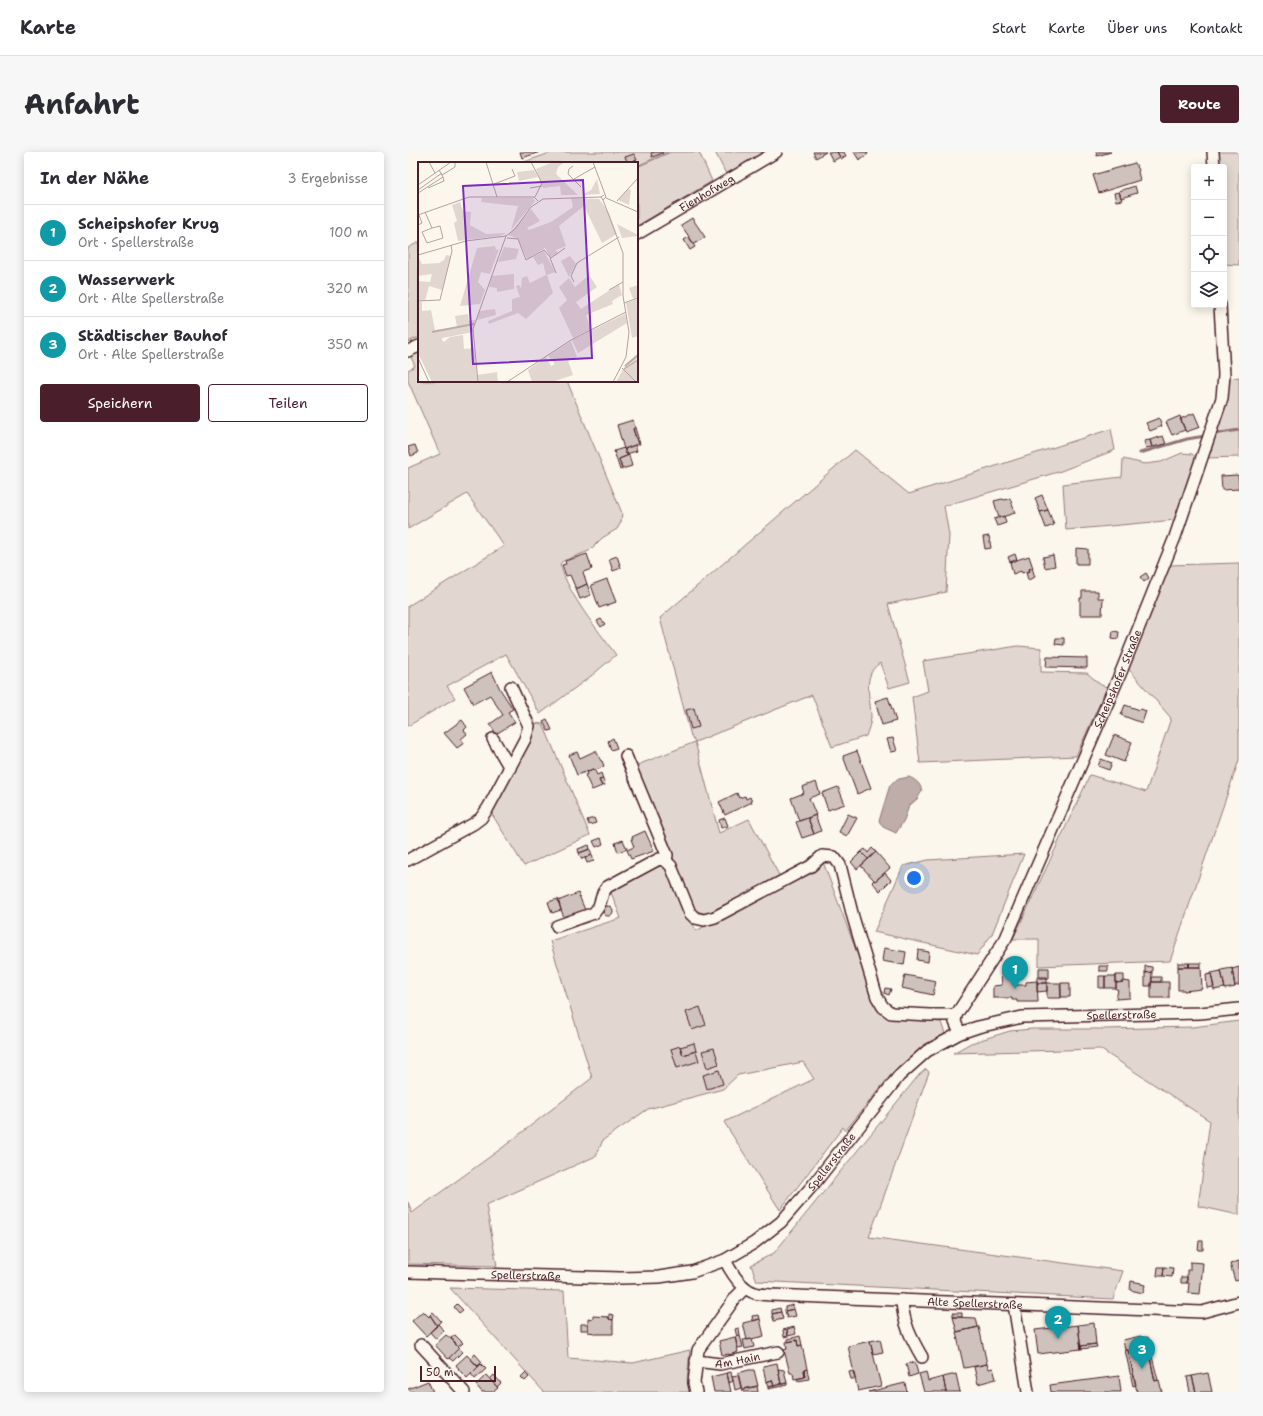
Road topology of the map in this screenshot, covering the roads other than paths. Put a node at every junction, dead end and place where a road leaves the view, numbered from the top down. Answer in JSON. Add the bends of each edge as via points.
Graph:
{"nodes":[{"id":1,"x":776,"y":152,"type":"edge"},
{"id":2,"x":1213,"y":152,"type":"edge"},
{"id":3,"x":1214,"y":164,"type":"edge"},
{"id":4,"x":638,"y":233,"type":"edge"},
{"id":5,"x":1220,"y":308,"type":"edge"},
{"id":6,"x":418,"y":346,"type":"edge"},
{"id":7,"x":408,"y":350,"type":"edge"},
{"id":8,"x":511,"y":687,"type":"dead end"},
{"id":9,"x":493,"y":739,"type":"dead end"},
{"id":10,"x":626,"y":756,"type":"dead end"},
{"id":11,"x":510,"y":768,"type":"junction"},
{"id":12,"x":408,"y":860,"type":"edge"},
{"id":13,"x":666,"y":861,"type":"junction"},
{"id":14,"x":557,"y":926,"type":"dead end"},
{"id":15,"x":1239,"y":1009,"type":"edge"},
{"id":16,"x":956,"y":1015,"type":"junction"},
{"id":17,"x":960,"y":1033,"type":"junction"},
{"id":18,"x":725,"y":1260,"type":"junction"},
{"id":19,"x":408,"y":1272,"type":"edge"},
{"id":20,"x":745,"y":1288,"type":"junction"},
{"id":21,"x":902,"y":1300,"type":"junction"},
{"id":22,"x":1239,"y":1302,"type":"edge"},
{"id":23,"x":1014,"y":1305,"type":"junction"},
{"id":24,"x":421,"y":1344,"type":"dead end"},
{"id":25,"x":778,"y":1352,"type":"dead end"},
{"id":26,"x":922,"y":1358,"type":"dead end"},
{"id":27,"x":696,"y":1361,"type":"junction"},
{"id":28,"x":464,"y":1392,"type":"edge"},
{"id":29,"x":696,"y":1392,"type":"edge"},
{"id":30,"x":1028,"y":1392,"type":"edge"}],
"edges":[{"from":1,"to":4,"type":"street","name":"Fienhofweg"},
{"from":2,"to":3,"type":"street"},
{"from":5,"to":16,"type":"street","name":"Scheipshofer Straße","via":[[1224,375],[1222,398],[1175,537],[1121,672],[1006,938]]},
{"from":6,"to":7,"type":"street"},
{"from":8,"to":11,"type":"street","via":[[529,726]]},
{"from":9,"to":11,"type":"street"},
{"from":10,"to":13,"type":"street","via":[[667,855]]},
{"from":11,"to":12,"type":"street","via":[[481,818]]},
{"from":13,"to":14,"type":"street","via":[[659,859],[607,887],[594,913]]},
{"from":13,"to":16,"type":"street","via":[[671,866],[690,913],[695,918],[704,920],[715,917],[811,866],[822,856],[834,857],[840,866],[877,997],[883,1007],[891,1013]]},
{"from":15,"to":17,"type":"street","name":"Spellerstraße","via":[[1200,1013],[1022,1017],[978,1026]]},
{"from":16,"to":17,"type":"street","via":[[955,1022]]},
{"from":17,"to":18,"type":"street","name":"Spellerstraße","via":[[927,1051],[898,1076],[781,1222],[754,1243]]},
{"from":18,"to":19,"type":"street","name":"Spellerstraße","via":[[692,1272],[659,1277],[567,1281]]},
{"from":18,"to":20,"type":"street"},
{"from":20,"to":21,"type":"street","name":"Alte Spellerstraße","via":[[755,1293],[771,1295]]},
{"from":20,"to":27,"type":"street","via":[[698,1350]]},
{"from":21,"to":23,"type":"street","name":"Alte Spellerstraße"},
{"from":21,"to":26,"type":"street","via":[[905,1323]]},
{"from":22,"to":23,"type":"street","name":"Alte Spellerstraße","via":[[1202,1312]]},
{"from":23,"to":30,"type":"street"},
{"from":24,"to":28,"type":"street"},
{"from":25,"to":27,"type":"street","name":"Am Hain","via":[[720,1364]]},
{"from":27,"to":29,"type":"street"}]}
